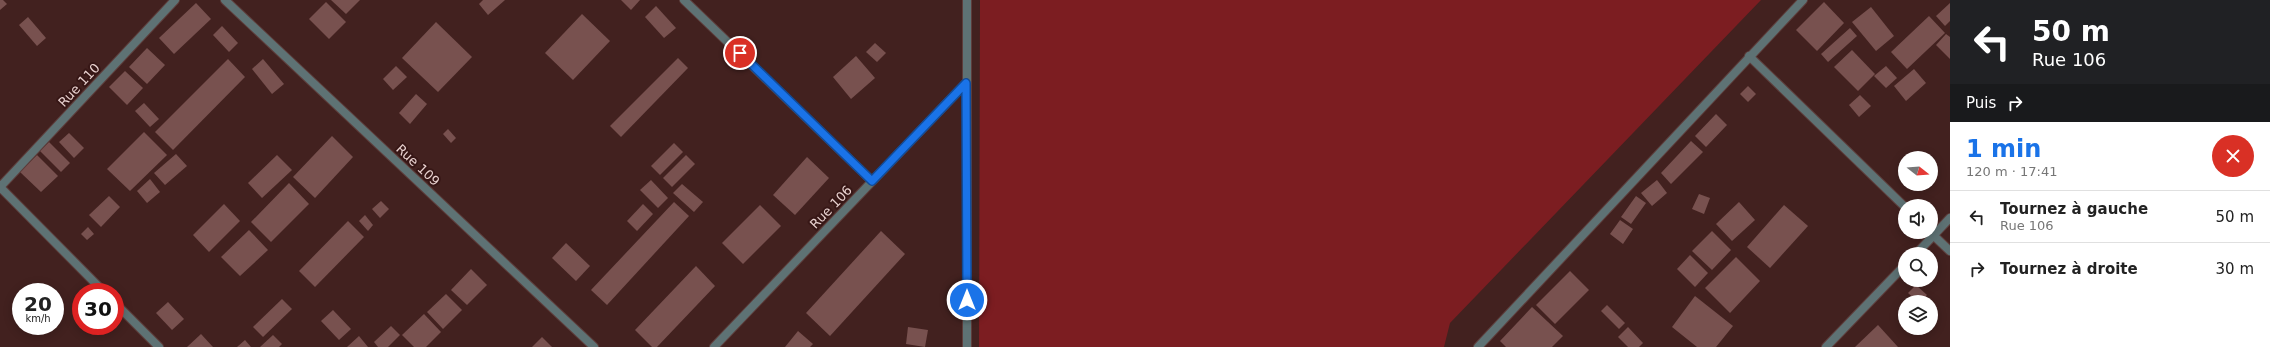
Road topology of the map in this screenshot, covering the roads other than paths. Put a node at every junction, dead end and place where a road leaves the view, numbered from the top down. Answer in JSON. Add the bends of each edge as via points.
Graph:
{"nodes":[{"id":1,"x":175,"y":0,"type":"edge"},
{"id":2,"x":225,"y":0,"type":"edge"},
{"id":3,"x":684,"y":0,"type":"edge"},
{"id":4,"x":967,"y":0,"type":"edge"},
{"id":5,"x":1803,"y":0,"type":"edge"},
{"id":6,"x":1749,"y":56,"type":"junction"},
{"id":7,"x":966,"y":83,"type":"junction"},
{"id":8,"x":872,"y":181,"type":"junction"},
{"id":9,"x":0,"y":187,"type":"edge"},
{"id":10,"x":1898,"y":200,"type":"edge"},
{"id":11,"x":1950,"y":218,"type":"edge"},
{"id":12,"x":1938,"y":229,"type":"edge"},
{"id":13,"x":1928,"y":239,"type":"edge"},
{"id":14,"x":1937,"y":239,"type":"edge"},
{"id":15,"x":1922,"y":247,"type":"edge"},
{"id":16,"x":1950,"y":251,"type":"edge"},
{"id":17,"x":1898,"y":272,"type":"edge"},
{"id":18,"x":95,"y":283,"type":"edge"},
{"id":19,"x":124,"y":312,"type":"edge"},
{"id":20,"x":159,"y":347,"type":"edge"},
{"id":21,"x":594,"y":347,"type":"edge"},
{"id":22,"x":714,"y":347,"type":"edge"},
{"id":23,"x":967,"y":347,"type":"edge"},
{"id":24,"x":1478,"y":347,"type":"edge"},
{"id":25,"x":1826,"y":347,"type":"edge"}],
"edges":[{"from":1,"to":9,"type":"street","name":"Rue 110"},
{"from":2,"to":21,"type":"street","name":"Rue 109"},
{"from":3,"to":8,"type":"street"},
{"from":4,"to":7,"type":"street"},
{"from":5,"to":6,"type":"street"},
{"from":6,"to":10,"type":"street"},
{"from":6,"to":24,"type":"street"},
{"from":7,"to":8,"type":"street","name":"Rue 106"},
{"from":7,"to":23,"type":"street"},
{"from":8,"to":22,"type":"street","name":"Rue 106"},
{"from":9,"to":18,"type":"street"},
{"from":11,"to":12,"type":"street"},
{"from":13,"to":15,"type":"street"},
{"from":14,"to":16,"type":"street"},
{"from":17,"to":25,"type":"street"},
{"from":19,"to":20,"type":"street"}]}
